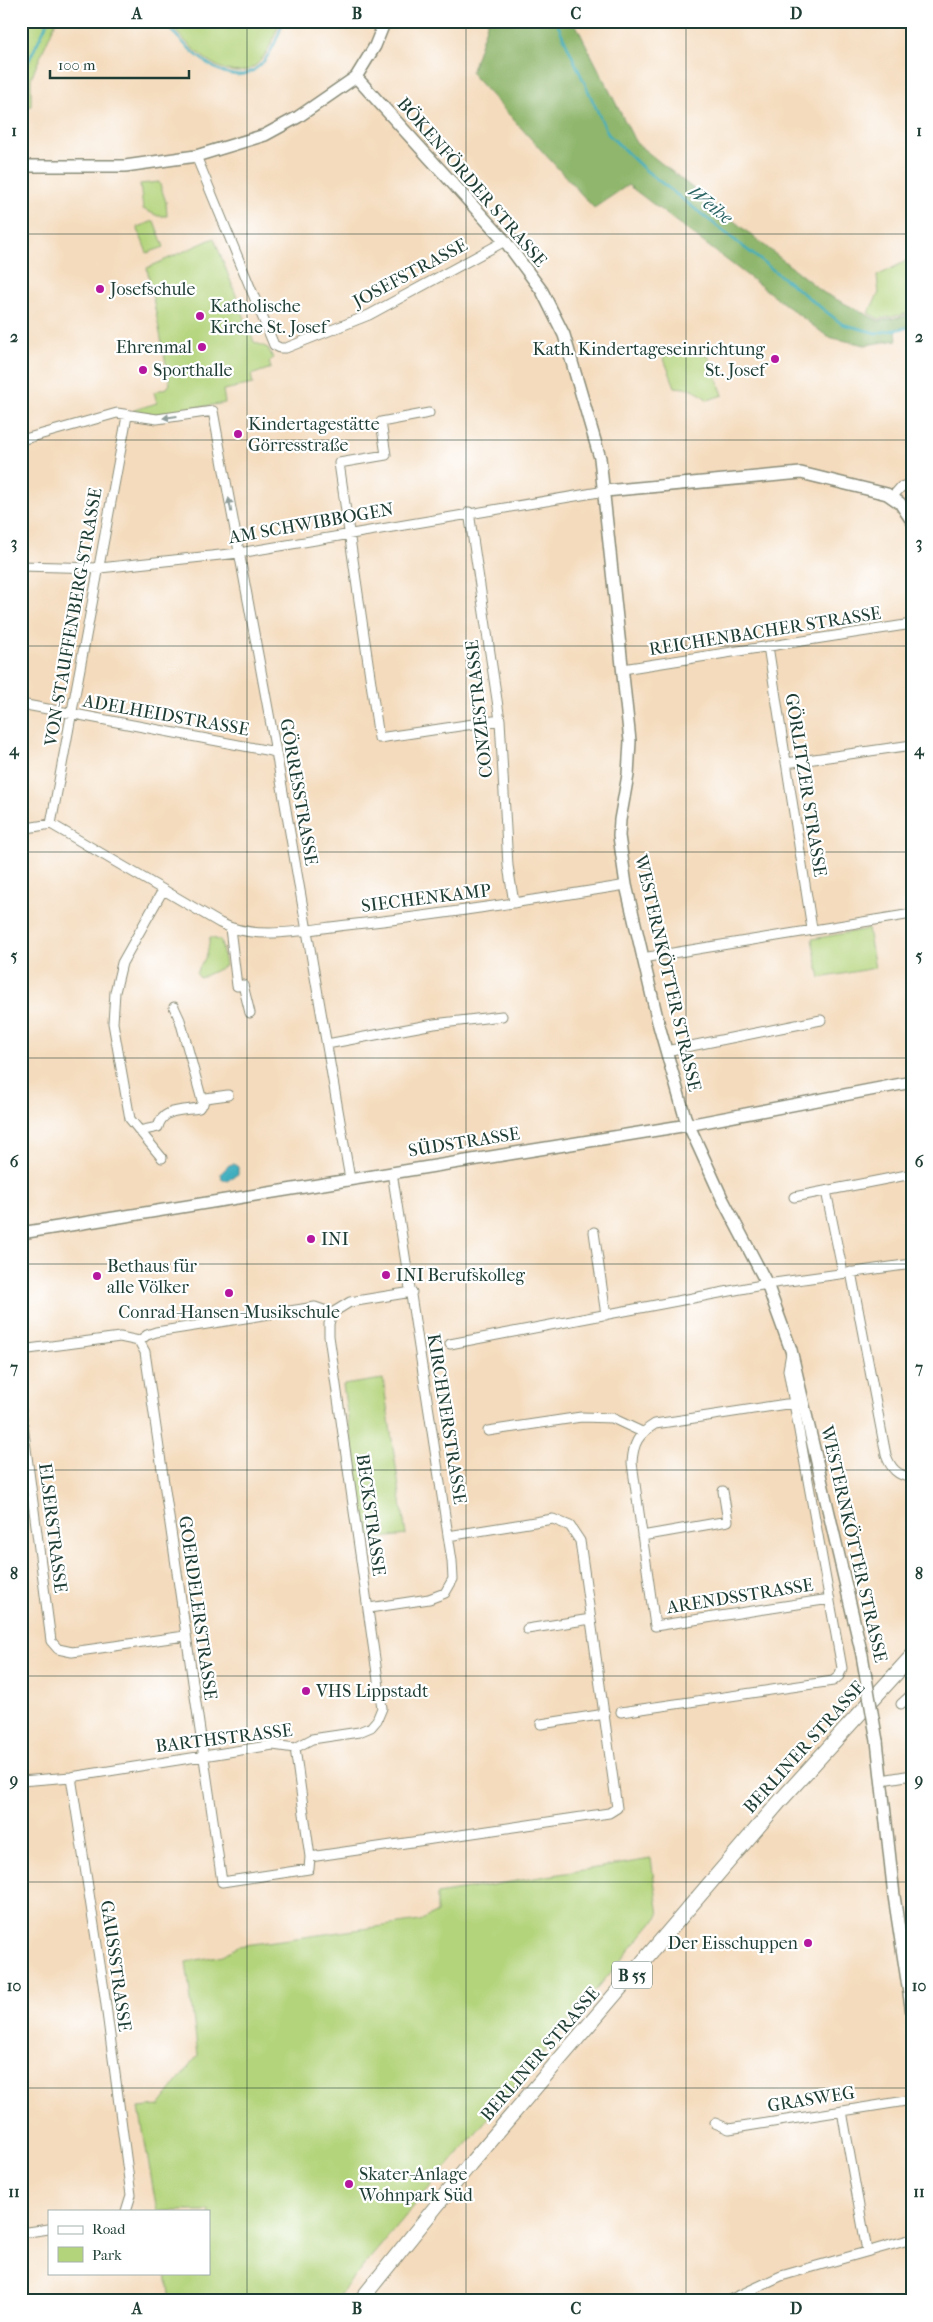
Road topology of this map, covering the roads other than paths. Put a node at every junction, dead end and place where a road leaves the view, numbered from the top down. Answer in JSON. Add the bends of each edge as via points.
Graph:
{"nodes":[{"id":1,"x":385,"y":21,"type":"edge"},
{"id":2,"x":356,"y":77,"type":"junction"},
{"id":3,"x":196,"y":156,"type":"junction"},
{"id":4,"x":21,"y":166,"type":"edge"},
{"id":5,"x":505,"y":241,"type":"junction"},
{"id":6,"x":429,"y":414,"type":"dead end"},
{"id":7,"x":127,"y":416,"type":"junction"},
{"id":8,"x":21,"y":440,"type":"edge"},
{"id":9,"x":912,"y":483,"type":"edge"},
{"id":10,"x":605,"y":491,"type":"junction"},
{"id":11,"x":893,"y":496,"type":"junction"},
{"id":12,"x":469,"y":512,"type":"junction"},
{"id":13,"x":912,"y":521,"type":"edge"},
{"id":14,"x":349,"y":534,"type":"junction"},
{"id":15,"x":239,"y":552,"type":"junction"},
{"id":16,"x":21,"y":566,"type":"edge"},
{"id":17,"x":100,"y":568,"type":"junction"},
{"id":18,"x":912,"y":624,"type":"edge"},
{"id":19,"x":768,"y":646,"type":"junction"},
{"id":20,"x":623,"y":669,"type":"junction"},
{"id":21,"x":21,"y":704,"type":"edge"},
{"id":22,"x":73,"y":714,"type":"junction"},
{"id":23,"x":500,"y":720,"type":"junction"},
{"id":24,"x":912,"y":745,"type":"edge"},
{"id":25,"x":276,"y":752,"type":"junction"},
{"id":26,"x":786,"y":763,"type":"junction"},
{"id":27,"x":52,"y":824,"type":"junction"},
{"id":28,"x":21,"y":829,"type":"edge"},
{"id":29,"x":626,"y":885,"type":"junction"},
{"id":30,"x":162,"y":890,"type":"junction"},
{"id":31,"x":514,"y":903,"type":"junction"},
{"id":32,"x":912,"y":914,"type":"edge"},
{"id":33,"x":230,"y":928,"type":"junction"},
{"id":34,"x":306,"y":929,"type":"junction"},
{"id":35,"x":812,"y":929,"type":"junction"},
{"id":36,"x":642,"y":958,"type":"junction"},
{"id":37,"x":174,"y":1007,"type":"dead end"},
{"id":38,"x":250,"y":1013,"type":"dead end"},
{"id":39,"x":502,"y":1016,"type":"dead end"},
{"id":40,"x":821,"y":1020,"type":"dead end"},
{"id":41,"x":327,"y":1044,"type":"junction"},
{"id":42,"x":666,"y":1051,"type":"junction"},
{"id":43,"x":912,"y":1082,"type":"edge"},
{"id":44,"x":228,"y":1095,"type":"dead end"},
{"id":45,"x":203,"y":1104,"type":"junction"},
{"id":46,"x":688,"y":1124,"type":"junction"},
{"id":47,"x":138,"y":1131,"type":"junction"},
{"id":48,"x":162,"y":1158,"type":"dead end"},
{"id":49,"x":392,"y":1172,"type":"junction"},
{"id":50,"x":912,"y":1174,"type":"edge"},
{"id":51,"x":350,"y":1179,"type":"junction"},
{"id":52,"x":826,"y":1191,"type":"junction"},
{"id":53,"x":794,"y":1197,"type":"dead end"},
{"id":54,"x":594,"y":1232,"type":"dead end"},
{"id":55,"x":21,"y":1233,"type":"edge"},
{"id":56,"x":912,"y":1264,"type":"edge"},
{"id":57,"x":847,"y":1273,"type":"junction"},
{"id":58,"x":767,"y":1284,"type":"junction"},
{"id":59,"x":412,"y":1292,"type":"junction"},
{"id":60,"x":332,"y":1313,"type":"junction"},
{"id":61,"x":606,"y":1316,"type":"junction"},
{"id":62,"x":139,"y":1341,"type":"junction"},
{"id":63,"x":450,"y":1344,"type":"dead end"},
{"id":64,"x":21,"y":1350,"type":"edge"},
{"id":65,"x":791,"y":1350,"type":"junction"},
{"id":66,"x":793,"y":1404,"type":"junction"},
{"id":67,"x":21,"y":1410,"type":"edge"},
{"id":68,"x":488,"y":1431,"type":"dead end"},
{"id":69,"x":642,"y":1432,"type":"junction"},
{"id":70,"x":912,"y":1478,"type":"edge"},
{"id":71,"x":723,"y":1491,"type":"dead end"},
{"id":72,"x":448,"y":1536,"type":"junction"},
{"id":73,"x":642,"y":1536,"type":"junction"},
{"id":74,"x":830,"y":1599,"type":"junction"},
{"id":75,"x":368,"y":1608,"type":"junction"},
{"id":76,"x":591,"y":1619,"type":"junction"},
{"id":77,"x":527,"y":1629,"type":"dead end"},
{"id":78,"x":185,"y":1636,"type":"junction"},
{"id":79,"x":912,"y":1656,"type":"edge"},
{"id":80,"x":912,"y":1694,"type":"edge"},
{"id":81,"x":901,"y":1704,"type":"dead end"},
{"id":82,"x":621,"y":1712,"type":"dead end"},
{"id":83,"x":605,"y":1714,"type":"junction"},
{"id":84,"x":377,"y":1720,"type":"joint"},
{"id":85,"x":541,"y":1724,"type":"dead end"},
{"id":86,"x":295,"y":1748,"type":"junction"},
{"id":87,"x":203,"y":1755,"type":"junction"},
{"id":88,"x":912,"y":1775,"type":"edge"},
{"id":89,"x":71,"y":1777,"type":"junction"},
{"id":90,"x":882,"y":1780,"type":"junction"},
{"id":91,"x":21,"y":1781,"type":"edge"},
{"id":92,"x":310,"y":1857,"type":"junction"},
{"id":93,"x":912,"y":2013,"type":"edge"},
{"id":94,"x":912,"y":2100,"type":"edge"},
{"id":95,"x":842,"y":2111,"type":"junction"},
{"id":96,"x":715,"y":2123,"type":"dead end"},
{"id":97,"x":127,"y":2210,"type":"edge"},
{"id":98,"x":48,"y":2229,"type":"edge"},
{"id":99,"x":21,"y":2233,"type":"edge"},
{"id":100,"x":912,"y":2239,"type":"edge"},
{"id":101,"x":867,"y":2251,"type":"junction"},
{"id":102,"x":360,"y":2301,"type":"edge"},
{"id":103,"x":727,"y":2301,"type":"edge"}],
"edges":[{"from":1,"to":2,"type":"street","via":[[371,55]]},
{"from":2,"to":3,"type":"street","via":[[298,117],[265,135]]},
{"from":2,"to":5,"type":"street","name":"BÖKENFÖRDER STRASSE"},
{"from":3,"to":4,"type":"street","via":[[125,166]]},
{"from":3,"to":5,"type":"street","name":"JOSEFSTRASSE","via":[[274,345],[286,348],[369,315]]},
{"from":5,"to":10,"type":"street","name":"BÖKENFÖRDER STRASSE","via":[[542,291],[564,335],[596,442]]},
{"from":6,"to":14,"type":"street","via":[[381,422],[386,455],[339,463]]},
{"from":7,"to":8,"type":"street","via":[[117,413]]},
{"from":15,"to":7,"type":"street","name":"GÖRRESSTRASSE","one_way":true,"via":[[213,411],[157,419]]},
{"from":7,"to":17,"type":"street","name":"VON-STAUFFENBERG-STRASSE"},
{"from":9,"to":11,"type":"street","via":[[900,487]]},
{"from":10,"to":11,"type":"street","via":[[801,473]]},
{"from":10,"to":12,"type":"street","name":"AM SCHWIBBOGEN"},
{"from":10,"to":20,"type":"street","name":"WESTERNKÖTTER STRASSE"},
{"from":11,"to":13,"type":"street"},
{"from":12,"to":14,"type":"street","name":"AM SCHWIBBOGEN"},
{"from":12,"to":23,"type":"street","name":"CONZESTRASSE"},
{"from":14,"to":15,"type":"street","name":"AM SCHWIBBOGEN"},
{"from":14,"to":23,"type":"street","via":[[379,738]]},
{"from":15,"to":17,"type":"street","name":"AM SCHWIBBOGEN"},
{"from":15,"to":25,"type":"street","name":"GÖRRESSTRASSE"},
{"from":16,"to":17,"type":"street","name":"AM SCHWIBBOGEN"},
{"from":17,"to":22,"type":"street","name":"VON-STAUFFENBERG-STRASSE"},
{"from":18,"to":19,"type":"street","name":"REICHENBACHER STRASSE"},
{"from":19,"to":20,"type":"street","name":"REICHENBACHER STRASSE"},
{"from":19,"to":26,"type":"street","name":"GÖRLITZER STRASSE"},
{"from":20,"to":29,"type":"street","name":"WESTERNKÖTTER STRASSE","via":[[630,741],[619,836]]},
{"from":21,"to":22,"type":"street","name":"ADELHEIDSTRASSE"},
{"from":22,"to":25,"type":"street","name":"ADELHEIDSTRASSE"},
{"from":22,"to":27,"type":"street","name":"VON-STAUFFENBERG-STRASSE"},
{"from":23,"to":31,"type":"street","name":"CONZESTRASSE","via":[[508,866]]},
{"from":24,"to":26,"type":"street"},
{"from":25,"to":34,"type":"street","name":"GÖRRESSTRASSE"},
{"from":26,"to":35,"type":"street","name":"GÖRLITZER STRASSE"},
{"from":27,"to":28,"type":"street"},
{"from":27,"to":30,"type":"street","name":"SIECHENKAMP"},
{"from":29,"to":31,"type":"street","name":"SIECHENKAMP"},
{"from":29,"to":36,"type":"street","name":"WESTERNKÖTTER STRASSE"},
{"from":30,"to":33,"type":"street","name":"SIECHENKAMP"},
{"from":30,"to":47,"type":"street","via":[[122,963],[115,992],[113,1023],[126,1106]]},
{"from":31,"to":34,"type":"street","name":"SIECHENKAMP"},
{"from":32,"to":35,"type":"street"},
{"from":33,"to":34,"type":"street","name":"SIECHENKAMP","via":[[273,932]]},
{"from":33,"to":38,"type":"street","via":[[237,986],[243,985]]},
{"from":34,"to":41,"type":"street","name":"GÖRRESSTRASSE"},
{"from":35,"to":36,"type":"street"},
{"from":36,"to":42,"type":"street","name":"WESTERNKÖTTER STRASSE"},
{"from":37,"to":45,"type":"street"},
{"from":39,"to":41,"type":"street","via":[[434,1024]]},
{"from":40,"to":42,"type":"street"},
{"from":41,"to":51,"type":"street","name":"GÖRRESSTRASSE"},
{"from":42,"to":46,"type":"street","name":"WESTERNKÖTTER STRASSE"},
{"from":43,"to":46,"type":"street","name":"SÜDSTRASSE"},
{"from":44,"to":45,"type":"street","via":[[206,1098]]},
{"from":45,"to":47,"type":"street","via":[[165,1113],[158,1127]]},
{"from":46,"to":49,"type":"street","name":"SÜDSTRASSE"},
{"from":46,"to":58,"type":"street","name":"WESTERNKÖTTER STRASSE"},
{"from":47,"to":48,"type":"street"},
{"from":49,"to":51,"type":"street","name":"SÜDSTRASSE"},
{"from":49,"to":59,"type":"street","name":"KIRCHNERSTRASSE"},
{"from":50,"to":52,"type":"street"},
{"from":51,"to":55,"type":"street","name":"SÜDSTRASSE"},
{"from":52,"to":53,"type":"street"},
{"from":52,"to":57,"type":"street"},
{"from":54,"to":61,"type":"street"},
{"from":56,"to":57,"type":"street"},
{"from":57,"to":58,"type":"street"},
{"from":57,"to":70,"type":"street","via":[[889,1466],[898,1475]]},
{"from":58,"to":61,"type":"street"},
{"from":58,"to":65,"type":"street","name":"WESTERNKÖTTER STRASSE"},
{"from":59,"to":60,"type":"street","via":[[350,1302]]},
{"from":59,"to":72,"type":"street","name":"KIRCHNERSTRASSE"},
{"from":60,"to":62,"type":"street","via":[[315,1307],[275,1312],[156,1332]]},
{"from":60,"to":75,"type":"street","name":"BECKSTRASSE","via":[[329,1336]]},
{"from":61,"to":63,"type":"street"},
{"from":62,"to":64,"type":"street","via":[[120,1336]]},
{"from":62,"to":78,"type":"street","name":"GOERDELERSTRASSE","via":[[145,1352]]},
{"from":65,"to":66,"type":"street","name":"WESTERNKÖTTER STRASSE","via":[[788,1370]]},
{"from":65,"to":90,"type":"street","name":"WESTERNKÖTTER STRASSE","bridge":true,"via":[[862,1655]]},
{"from":66,"to":69,"type":"street","via":[[655,1424]]},
{"from":66,"to":74,"type":"street","name":"WESTERNKÖTTER STRASSE"},
{"from":67,"to":78,"type":"street","name":"ELSERSTRASSE","via":[[52,1640],[58,1649],[72,1652]]},
{"from":68,"to":69,"type":"street","via":[[581,1417],[612,1418]]},
{"from":69,"to":73,"type":"street","name":"ARENDSSTRASSE","via":[[633,1449],[632,1463]]},
{"from":71,"to":73,"type":"street","via":[[728,1521]]},
{"from":72,"to":75,"type":"street","name":"KIRCHNERSTRASSE","via":[[453,1579],[445,1593],[429,1599]]},
{"from":72,"to":76,"type":"street","via":[[553,1519],[570,1526],[580,1541]]},
{"from":73,"to":74,"type":"street","name":"ARENDSSTRASSE","via":[[655,1626]]},
{"from":74,"to":82,"type":"street","name":"WESTERNKÖTTER STRASSE","via":[[842,1668],[833,1681]]},
{"from":75,"to":84,"type":"street","name":"BECKSTRASSE","via":[[382,1708]]},
{"from":76,"to":77,"type":"street"},
{"from":76,"to":83,"type":"street"},
{"from":78,"to":87,"type":"street","name":"GOERDELERSTRASSE"},
{"from":79,"to":102,"type":"main road","name":"BERLINER STRASSE","number":"B 55","via":[[781,1800],[470,2164]]},
{"from":80,"to":81,"type":"street"},
{"from":83,"to":85,"type":"street"},
{"from":83,"to":92,"type":"street","via":[[617,1808],[609,1813]]},
{"from":84,"to":86,"type":"street","name":"BARTHSTRASSE","via":[[360,1732],[312,1739]]},
{"from":86,"to":87,"type":"street","name":"BARTHSTRASSE","via":[[273,1745]]},
{"from":86,"to":92,"type":"street"},
{"from":87,"to":89,"type":"street","name":"BARTHSTRASSE"},
{"from":87,"to":92,"type":"street","name":"GOERDELERSTRASSE","via":[[222,1882],[309,1869]]},
{"from":88,"to":90,"type":"street"},
{"from":89,"to":91,"type":"street"},
{"from":89,"to":97,"type":"street","name":"GAUSSSTRASSE","via":[[119,2101],[131,2195]]},
{"from":90,"to":93,"type":"street","name":"WESTERNKÖTTER STRASSE","via":[[894,1896]]},
{"from":94,"to":95,"type":"street","name":"GRASWEG"},
{"from":95,"to":96,"type":"street","name":"GRASWEG","via":[[730,2129]]},
{"from":95,"to":101,"type":"street"},
{"from":98,"to":99,"type":"street"},
{"from":100,"to":101,"type":"street"},
{"from":101,"to":103,"type":"street","via":[[781,2276]]}]}
